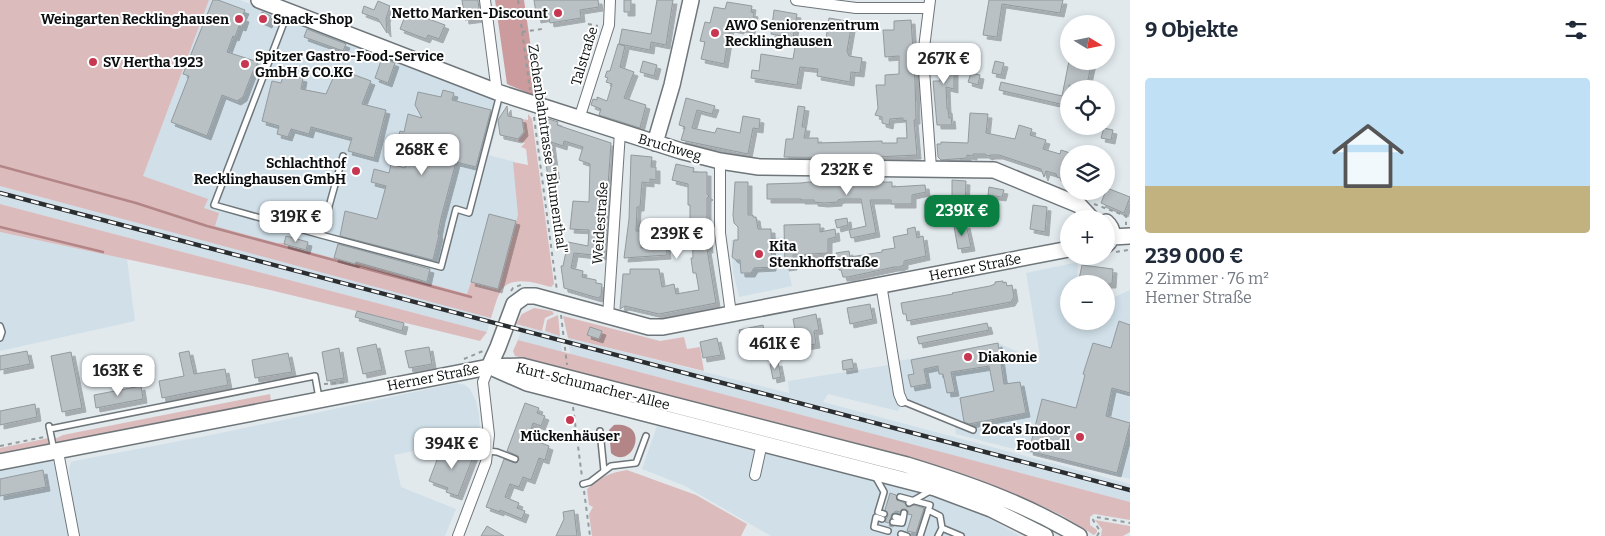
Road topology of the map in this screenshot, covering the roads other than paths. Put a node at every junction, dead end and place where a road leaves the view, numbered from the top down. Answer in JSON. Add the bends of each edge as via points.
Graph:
{"nodes":[{"id":1,"x":258,"y":0,"type":"edge"},
{"id":2,"x":484,"y":0,"type":"edge"},
{"id":3,"x":610,"y":0,"type":"edge"},
{"id":4,"x":691,"y":0,"type":"edge"},
{"id":5,"x":796,"y":0,"type":"edge"},
{"id":6,"x":857,"y":4,"type":"edge"},
{"id":7,"x":929,"y":4,"type":"edge"},
{"id":8,"x":288,"y":12,"type":"junction"},
{"id":9,"x":498,"y":93,"type":"junction"},
{"id":10,"x":579,"y":120,"type":"junction"},
{"id":11,"x":620,"y":132,"type":"junction"},
{"id":12,"x":655,"y":143,"type":"junction"},
{"id":13,"x":343,"y":156,"type":"dead end"},
{"id":14,"x":720,"y":161,"type":"junction"},
{"id":15,"x":931,"y":168,"type":"junction"},
{"id":16,"x":1084,"y":210,"type":"edge"},
{"id":17,"x":321,"y":235,"type":"junction"},
{"id":18,"x":1130,"y":236,"type":"edge"},
{"id":19,"x":1115,"y":240,"type":"edge"},
{"id":20,"x":1060,"y":251,"type":"edge"},
{"id":21,"x":881,"y":284,"type":"junction"},
{"id":22,"x":731,"y":314,"type":"junction"},
{"id":23,"x":608,"y":316,"type":"junction"},
{"id":24,"x":0,"y":326,"type":"edge"},
{"id":25,"x":0,"y":338,"type":"edge"},
{"id":26,"x":489,"y":366,"type":"junction"},
{"id":27,"x":570,"y":386,"type":"junction"},
{"id":28,"x":318,"y":392,"type":"junction"},
{"id":29,"x":902,"y":401,"type":"joint"},
{"id":30,"x":973,"y":430,"type":"dead end"},
{"id":31,"x":600,"y":431,"type":"dead end"},
{"id":32,"x":646,"y":436,"type":"dead end"},
{"id":33,"x":762,"y":443,"type":"junction"},
{"id":34,"x":488,"y":451,"type":"junction"},
{"id":35,"x":56,"y":452,"type":"junction"},
{"id":36,"x":515,"y":459,"type":"dead end"},
{"id":37,"x":0,"y":462,"type":"edge"},
{"id":38,"x":604,"y":471,"type":"junction"},
{"id":39,"x":872,"y":471,"type":"junction"},
{"id":40,"x":755,"y":475,"type":"dead end"},
{"id":41,"x":583,"y":484,"type":"road end"},
{"id":42,"x":935,"y":488,"type":"junction"},
{"id":43,"x":900,"y":497,"type":"dead end"},
{"id":44,"x":912,"y":501,"type":"junction"},
{"id":45,"x":928,"y":510,"type":"junction"},
{"id":46,"x":904,"y":516,"type":"dead end"},
{"id":47,"x":894,"y":519,"type":"dead end"},
{"id":48,"x":942,"y":528,"type":"junction"},
{"id":49,"x":888,"y":531,"type":"dead end"},
{"id":50,"x":74,"y":536,"type":"edge"},
{"id":51,"x":458,"y":536,"type":"edge"},
{"id":52,"x":920,"y":536,"type":"edge"},
{"id":53,"x":938,"y":536,"type":"edge"},
{"id":54,"x":961,"y":536,"type":"edge"},
{"id":55,"x":1045,"y":536,"type":"edge"},
{"id":56,"x":1079,"y":536,"type":"edge"}],
"edges":[{"from":1,"to":8,"type":"main road","name":"Bruchweg"},
{"from":2,"to":9,"type":"street"},
{"from":3,"to":10,"type":"street","name":"Talstraße","via":[[608,28]]},
{"from":4,"to":12,"type":"main road"},
{"from":5,"to":6,"type":"street"},
{"from":6,"to":7,"type":"street"},
{"from":7,"to":15,"type":"street","via":[[923,56]]},
{"from":8,"to":9,"type":"main road","name":"Bruchweg"},
{"from":8,"to":17,"type":"lane","via":[[214,205]]},
{"from":9,"to":10,"type":"main road","name":"Bruchweg"},
{"from":9,"to":17,"type":"lane","via":[[469,212],[456,209],[441,267]]},
{"from":10,"to":11,"type":"main road","name":"Bruchweg"},
{"from":11,"to":12,"type":"main road","name":"Bruchweg"},
{"from":11,"to":23,"type":"street","name":"Weidestraße"},
{"from":12,"to":14,"type":"main road","name":"Bruchweg"},
{"from":13,"to":17,"type":"lane"},
{"from":14,"to":15,"type":"main road","name":"Bruchweg","via":[[799,169]]},
{"from":14,"to":22,"type":"street","via":[[720,233]]},
{"from":15,"to":16,"type":"main road","name":"Bruchweg","via":[[994,170],[1079,205]]},
{"from":18,"to":19,"type":"main road"},
{"from":20,"to":21,"type":"main road","name":"Herner Straße"},
{"from":21,"to":22,"type":"main road","name":"Herner Straße"},
{"from":21,"to":29,"type":"street"},
{"from":22,"to":23,"type":"main road","name":"Herner Straße","via":[[663,327],[649,327]]},
{"from":23,"to":26,"type":"main road","name":"Herner Straße","via":[[558,301],[525,296],[514,304]]},
{"from":24,"to":25,"type":"lane"},
{"from":26,"to":27,"type":"main road","name":"Kurt-Schumacher-Allee","via":[[527,383]]},
{"from":26,"to":28,"type":"main road","name":"Herner Straße"},
{"from":26,"to":34,"type":"street","via":[[483,382]]},
{"from":27,"to":33,"type":"main road","name":"Kurt-Schumacher-Allee"},
{"from":27,"to":56,"type":"main road","name":"Kurt-Schumacher-Allee","via":[[907,465],[1013,502]]},
{"from":28,"to":35,"type":"main road","name":"Herner Straße"},
{"from":28,"to":35,"type":"lane","via":[[315,376],[50,427]]},
{"from":29,"to":30,"type":"lane"},
{"from":31,"to":38,"type":"lane"},
{"from":32,"to":38,"type":"lane","via":[[636,464],[611,466]]},
{"from":33,"to":39,"type":"main road","name":"Kurt-Schumacher-Allee"},
{"from":33,"to":40,"type":"street"},
{"from":34,"to":36,"type":"lane"},
{"from":34,"to":51,"type":"street","via":[[484,472]]},
{"from":35,"to":37,"type":"main road","name":"Herner Straße"},
{"from":35,"to":50,"type":"street"},
{"from":38,"to":41,"type":"lane"},
{"from":39,"to":42,"type":"main road","name":"Kurt-Schumacher-Allee"},
{"from":39,"to":49,"type":"lane","via":[[887,493],[878,512],[883,516],[876,517],[874,527]]},
{"from":42,"to":44,"type":"lane"},
{"from":42,"to":55,"type":"main road","name":"Kurt-Schumacher-Allee","via":[[992,510]]},
{"from":43,"to":44,"type":"lane"},
{"from":44,"to":45,"type":"lane","via":[[930,504]]},
{"from":45,"to":48,"type":"lane","via":[[940,516]]},
{"from":45,"to":52,"type":"lane"},
{"from":46,"to":47,"type":"lane","via":[[902,524]]},
{"from":48,"to":53,"type":"lane"},
{"from":48,"to":54,"type":"lane"}]}
